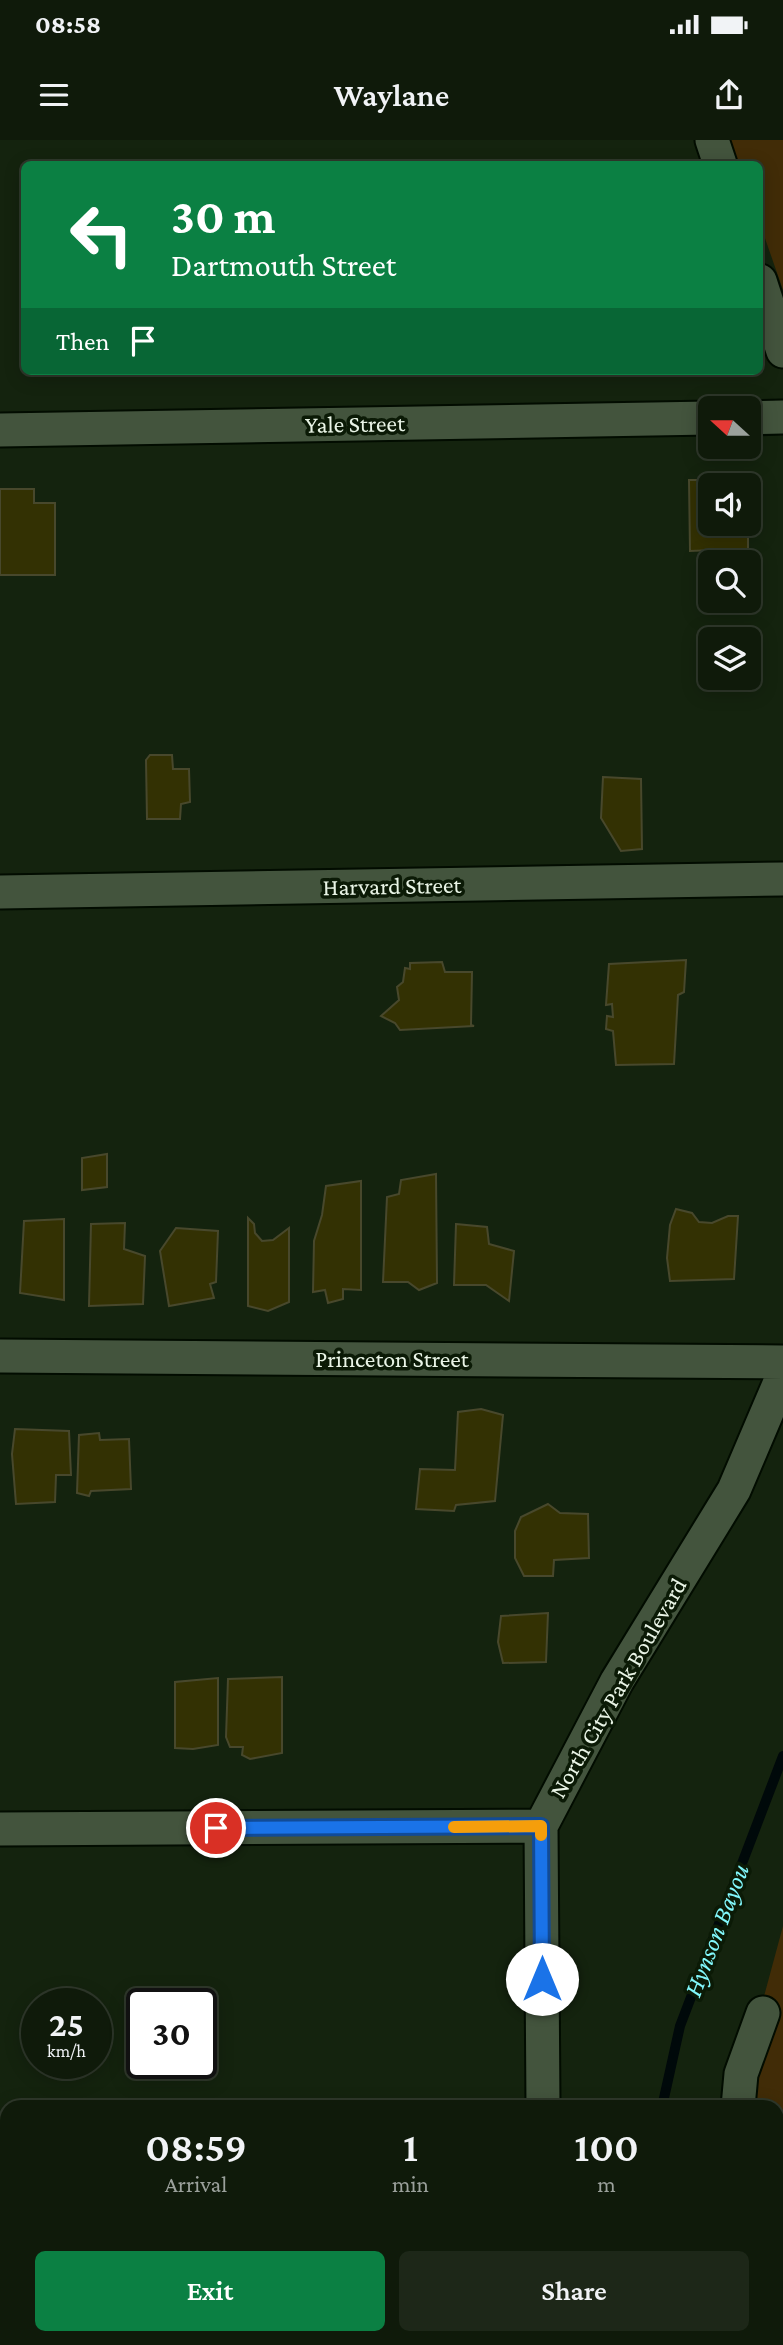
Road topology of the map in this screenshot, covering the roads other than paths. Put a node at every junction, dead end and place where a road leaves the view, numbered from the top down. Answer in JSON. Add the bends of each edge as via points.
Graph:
{"nodes":[{"id":1,"x":712,"y":140,"type":"edge"},
{"id":2,"x":719,"y":161,"type":"edge"},
{"id":3,"x":763,"y":290,"type":"edge"},
{"id":4,"x":783,"y":351,"type":"edge"},
{"id":5,"x":783,"y":417,"type":"edge"},
{"id":6,"x":698,"y":418,"type":"edge"},
{"id":7,"x":761,"y":418,"type":"edge"},
{"id":8,"x":0,"y":430,"type":"edge"},
{"id":9,"x":783,"y":879,"type":"edge"},
{"id":10,"x":0,"y":892,"type":"edge"},
{"id":11,"x":0,"y":1356,"type":"edge"},
{"id":12,"x":783,"y":1362,"type":"edge"},
{"id":13,"x":783,"y":1375,"type":"edge"},
{"id":14,"x":541,"y":1826,"type":"junction"},
{"id":15,"x":0,"y":1829,"type":"edge"},
{"id":16,"x":763,"y":2013,"type":"dead end"},
{"id":17,"x":543,"y":2100,"type":"edge"},
{"id":18,"x":739,"y":2100,"type":"edge"}],
"edges":[{"from":1,"to":2,"type":"street"},
{"from":3,"to":4,"type":"street"},
{"from":5,"to":7,"type":"street"},
{"from":6,"to":8,"type":"street","name":"Yale Street"},
{"from":9,"to":10,"type":"street","name":"Harvard Street"},
{"from":11,"to":12,"type":"street","name":"Princeton Street"},
{"from":13,"to":14,"type":"street","name":"North City Park Boulevard","via":[[734,1490],[617,1681]]},
{"from":14,"to":15,"type":"street"},
{"from":14,"to":17,"type":"street","name":"North City Park Boulevard"},
{"from":16,"to":18,"type":"street","via":[[741,2074]]}]}
